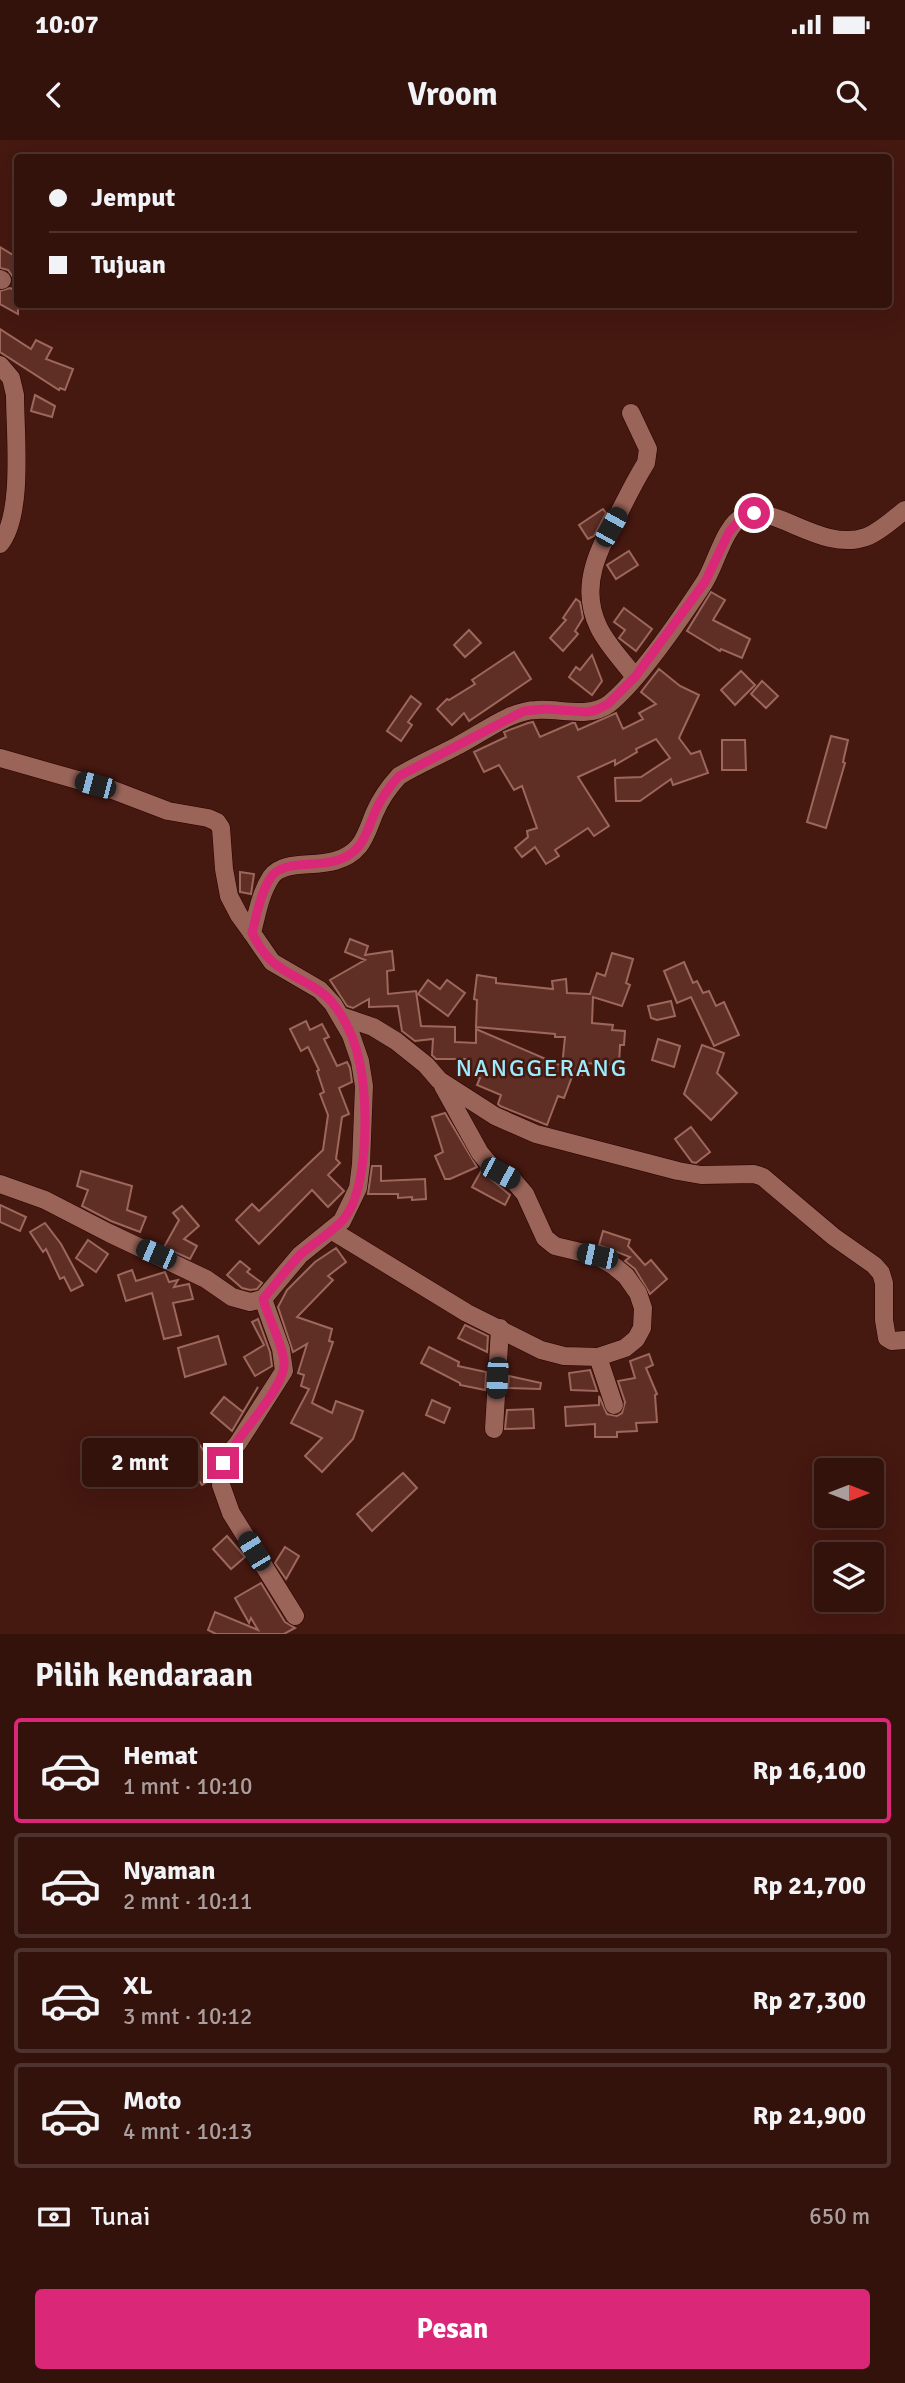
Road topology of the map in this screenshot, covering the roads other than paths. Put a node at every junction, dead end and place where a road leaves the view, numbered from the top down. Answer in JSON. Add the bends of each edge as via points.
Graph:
{"nodes":[{"id":1,"x":0,"y":365,"type":"edge"},
{"id":2,"x":631,"y":413,"type":"dead end"},
{"id":3,"x":905,"y":510,"type":"edge"},
{"id":4,"x":0,"y":544,"type":"edge"},
{"id":5,"x":635,"y":677,"type":"junction"},
{"id":6,"x":0,"y":758,"type":"edge"},
{"id":7,"x":252,"y":933,"type":"junction"},
{"id":8,"x":341,"y":1016,"type":"junction"},
{"id":9,"x":439,"y":1080,"type":"junction"},
{"id":10,"x":0,"y":1184,"type":"edge"},
{"id":11,"x":331,"y":1230,"type":"junction"},
{"id":12,"x":263,"y":1299,"type":"junction"},
{"id":13,"x":499,"y":1328,"type":"junction"},
{"id":14,"x":905,"y":1339,"type":"edge"},
{"id":15,"x":598,"y":1357,"type":"junction"},
{"id":16,"x":614,"y":1405,"type":"dead end"},
{"id":17,"x":494,"y":1429,"type":"dead end"},
{"id":18,"x":295,"y":1616,"type":"dead end"}],
"edges":[{"from":1,"to":4,"type":"street","via":[[11,378],[15,395],[15,497],[14,516]]},
{"from":2,"to":5,"type":"street","via":[[648,449],[646,463],[599,549],[589,583],[598,625]]},
{"from":3,"to":5,"type":"street","via":[[868,537],[844,541],[763,514],[743,516],[729,532],[705,582]]},
{"from":5,"to":7,"type":"street","via":[[596,710],[524,711],[399,776],[388,788],[359,846],[348,856],[334,863],[283,867],[273,874]]},
{"from":6,"to":7,"type":"street","via":[[113,790],[167,811],[217,822],[229,896]]},
{"from":7,"to":8,"type":"street","via":[[272,962],[320,990]]},
{"from":8,"to":9,"type":"street","via":[[396,1041]]},
{"from":8,"to":11,"type":"street","via":[[360,1061],[364,1135],[352,1206]]},
{"from":9,"to":14,"type":"street","via":[[495,1116],[536,1133],[678,1171],[763,1177],[874,1265],[884,1283],[887,1338]]},
{"from":9,"to":15,"type":"street","via":[[480,1153],[525,1194],[545,1238],[555,1246],[597,1256],[614,1266],[638,1293],[643,1308],[636,1339]]},
{"from":10,"to":12,"type":"street","via":[[45,1200],[206,1279],[232,1297],[250,1302]]},
{"from":11,"to":12,"type":"street","via":[[300,1255]]},
{"from":11,"to":13,"type":"street","via":[[438,1297]]},
{"from":12,"to":18,"type":"street","via":[[284,1371],[226,1457],[221,1485],[231,1513]]},
{"from":13,"to":15,"type":"street","via":[[541,1350]]},
{"from":13,"to":17,"type":"street"},
{"from":15,"to":16,"type":"street"}]}
